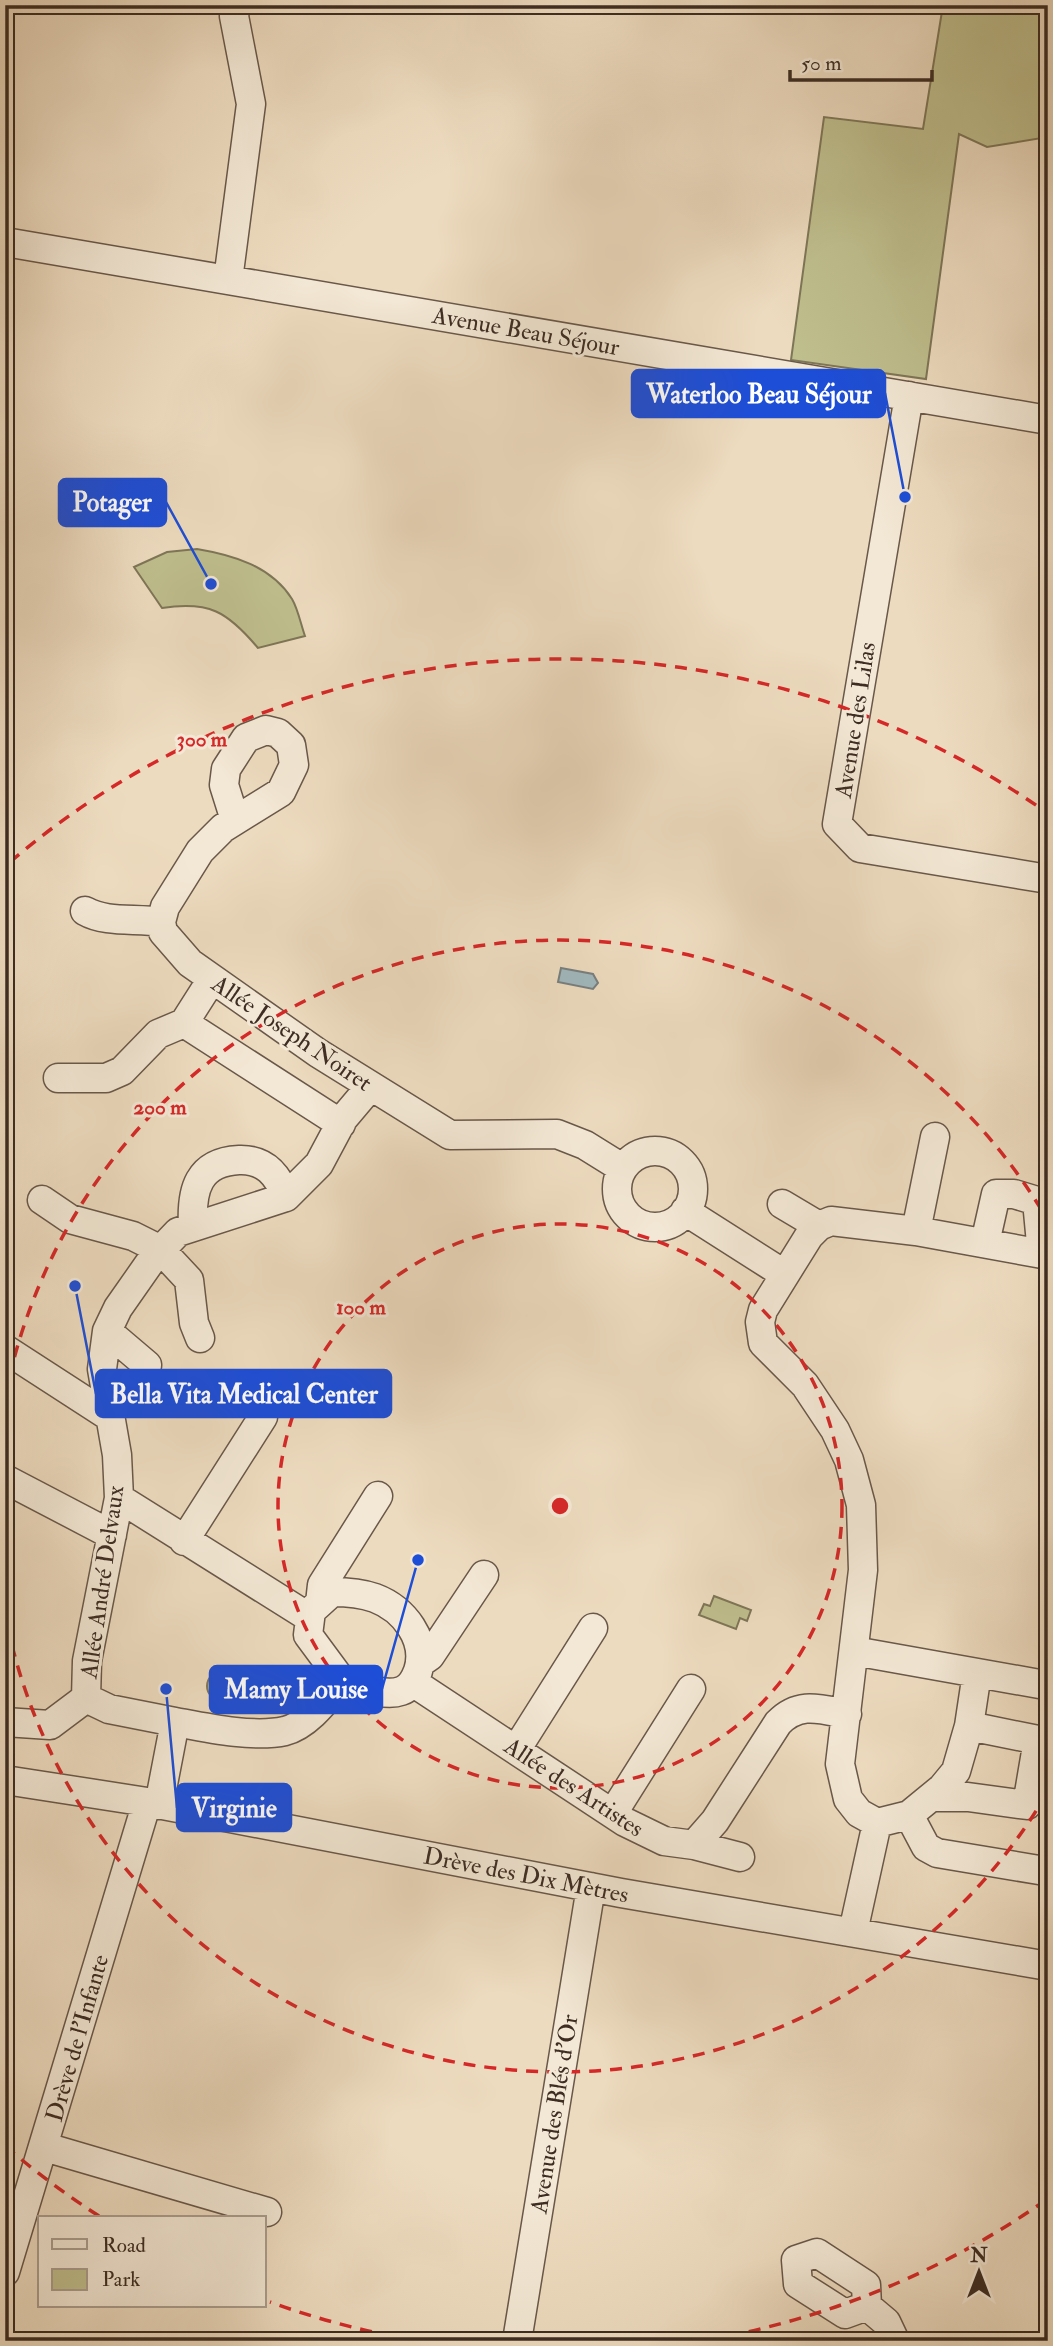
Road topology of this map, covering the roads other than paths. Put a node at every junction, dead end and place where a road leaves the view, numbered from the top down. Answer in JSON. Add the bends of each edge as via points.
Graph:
{"nodes":[{"id":1,"x":236,"y":5,"type":"edge"},
{"id":2,"x":5,"y":242,"type":"edge"},
{"id":3,"x":228,"y":279,"type":"junction"},
{"id":4,"x":909,"y":396,"type":"junction"},
{"id":5,"x":1048,"y":420,"type":"edge"},
{"id":6,"x":235,"y":820,"type":"dead end"},
{"id":7,"x":1048,"y":879,"type":"edge"},
{"id":8,"x":85,"y":911,"type":"dead end"},
{"id":9,"x":160,"y":922,"type":"junction"},
{"id":10,"x":212,"y":979,"type":"junction"},
{"id":11,"x":184,"y":1023,"type":"junction"},
{"id":12,"x":58,"y":1078,"type":"dead end"},
{"id":13,"x":370,"y":1087,"type":"junction"},
{"id":14,"x":341,"y":1124,"type":"junction"},
{"id":15,"x":934,"y":1137,"type":"dead end"},
{"id":16,"x":622,"y":1168,"type":"junction"},
{"id":17,"x":286,"y":1197,"type":"junction"},
{"id":18,"x":41,"y":1200,"type":"dead end"},
{"id":19,"x":782,"y":1204,"type":"dead end"},
{"id":20,"x":685,"y":1211,"type":"junction"},
{"id":21,"x":193,"y":1226,"type":"junction"},
{"id":22,"x":819,"y":1226,"type":"junction"},
{"id":23,"x":916,"y":1231,"type":"junction"},
{"id":24,"x":985,"y":1243,"type":"junction"},
{"id":25,"x":161,"y":1250,"type":"junction"},
{"id":26,"x":1045,"y":1254,"type":"edge"},
{"id":27,"x":784,"y":1274,"type":"junction"},
{"id":28,"x":107,"y":1331,"type":"junction"},
{"id":29,"x":200,"y":1338,"type":"dead end"},
{"id":30,"x":5,"y":1349,"type":"edge"},
{"id":31,"x":147,"y":1365,"type":"dead end"},
{"id":32,"x":110,"y":1416,"type":"junction"},
{"id":33,"x":263,"y":1417,"type":"dead end"},
{"id":34,"x":5,"y":1479,"type":"edge"},
{"id":35,"x":378,"y":1496,"type":"dead end"},
{"id":36,"x":119,"y":1499,"type":"junction"},
{"id":37,"x":112,"y":1535,"type":"junction"},
{"id":38,"x":184,"y":1541,"type":"junction"},
{"id":39,"x":484,"y":1575,"type":"dead end"},
{"id":40,"x":315,"y":1610,"type":"junction"},
{"id":41,"x":593,"y":1628,"type":"dead end"},
{"id":42,"x":854,"y":1651,"type":"junction"},
{"id":43,"x":417,"y":1673,"type":"junction"},
{"id":44,"x":976,"y":1673,"type":"junction"},
{"id":45,"x":342,"y":1681,"type":"junction"},
{"id":46,"x":1047,"y":1684,"type":"edge"},
{"id":47,"x":691,"y":1689,"type":"dead end"},
{"id":48,"x":86,"y":1698,"type":"junction"},
{"id":49,"x":847,"y":1714,"type":"junction"},
{"id":50,"x":5,"y":1722,"type":"edge"},
{"id":51,"x":175,"y":1722,"type":"junction"},
{"id":52,"x":969,"y":1726,"type":"junction"},
{"id":53,"x":516,"y":1750,"type":"junction"},
{"id":54,"x":5,"y":1780,"type":"edge"},
{"id":55,"x":933,"y":1797,"type":"junction"},
{"id":56,"x":153,"y":1804,"type":"junction"},
{"id":57,"x":613,"y":1813,"type":"junction"},
{"id":58,"x":909,"y":1815,"type":"junction"},
{"id":59,"x":877,"y":1823,"type":"junction"},
{"id":60,"x":694,"y":1845,"type":"junction"},
{"id":61,"x":740,"y":1857,"type":"dead end"},
{"id":62,"x":1048,"y":1869,"type":"edge"},
{"id":63,"x":591,"y":1887,"type":"junction"},
{"id":64,"x":853,"y":1932,"type":"junction"},
{"id":65,"x":1048,"y":1966,"type":"edge"},
{"id":66,"x":45,"y":2147,"type":"junction"},
{"id":67,"x":267,"y":2212,"type":"dead end"},
{"id":68,"x":5,"y":2272,"type":"edge"},
{"id":69,"x":867,"y":2306,"type":"dead end"},
{"id":70,"x":516,"y":2341,"type":"edge"},
{"id":71,"x":895,"y":2341,"type":"edge"}],
"edges":[{"from":1,"to":3,"type":"street","via":[[234,16],[251,104]]},
{"from":2,"to":3,"type":"street","name":"Avenue Beau Séjour"},
{"from":3,"to":4,"type":"street","name":"Avenue Beau Séjour"},
{"from":4,"to":5,"type":"street","name":"Avenue Beau Séjour"},
{"from":4,"to":7,"type":"street","name":"Avenue des Lilas","via":[[837,824],[860,848]]},
{"from":6,"to":9,"type":"street","via":[[200,851]]},
{"from":8,"to":9,"type":"street","via":[[99,919]]},
{"from":9,"to":10,"type":"street","name":"Allée Joseph Noiret","via":[[169,942]]},
{"from":10,"to":11,"type":"street"},
{"from":10,"to":13,"type":"street","name":"Allée Joseph Noiret"},
{"from":11,"to":12,"type":"street","via":[[158,1034],[122,1071],[106,1078]]},
{"from":11,"to":14,"type":"street"},
{"from":13,"to":14,"type":"street","name":"Allée André Delvaux"},
{"from":13,"to":16,"type":"street","name":"Allée Joseph Noiret","via":[[450,1135],[566,1137]]},
{"from":14,"to":17,"type":"street","name":"Allée André Delvaux","via":[[319,1164]]},
{"from":15,"to":23,"type":"street"},
{"from":16,"to":20,"type":"street","via":[[616,1187],[620,1207],[633,1222],[651,1228],[670,1226]]},
{"from":16,"to":20,"type":"street","via":[[633,1157],[648,1152],[678,1158],[693,1184],[692,1200]]},
{"from":17,"to":21,"type":"street","name":"Allée André Delvaux"},
{"from":17,"to":21,"type":"street","via":[[281,1182],[266,1166],[249,1160],[221,1161],[206,1171],[198,1184]]},
{"from":18,"to":25,"type":"street","via":[[70,1219],[133,1236]]},
{"from":19,"to":22,"type":"street"},
{"from":20,"to":27,"type":"street"},
{"from":21,"to":25,"type":"street","name":"Allée André Delvaux"},
{"from":22,"to":23,"type":"street","via":[[831,1221]]},
{"from":22,"to":27,"type":"street"},
{"from":23,"to":24,"type":"street"},
{"from":24,"to":26,"type":"street"},
{"from":24,"to":26,"type":"street","via":[[996,1194],[1014,1194],[1037,1201]]},
{"from":25,"to":28,"type":"street","name":"Allée André Delvaux","via":[[118,1308]]},
{"from":25,"to":29,"type":"street","via":[[189,1280]]},
{"from":27,"to":42,"type":"street","via":[[763,1310],[763,1343],[805,1385],[835,1430],[861,1505],[864,1549]]},
{"from":28,"to":31,"type":"street"},
{"from":28,"to":32,"type":"street","name":"Allée André Delvaux","via":[[102,1369]]},
{"from":30,"to":32,"type":"street"},
{"from":32,"to":36,"type":"street","name":"Allée André Delvaux"},
{"from":33,"to":38,"type":"street"},
{"from":34,"to":37,"type":"street"},
{"from":35,"to":40,"type":"street","via":[[322,1585]]},
{"from":36,"to":37,"type":"street","name":"Allée André Delvaux"},
{"from":36,"to":38,"type":"street"},
{"from":37,"to":48,"type":"street","name":"Allée André Delvaux","via":[[87,1661]]},
{"from":38,"to":40,"type":"street"},
{"from":39,"to":43,"type":"street"},
{"from":40,"to":43,"type":"street","via":[[332,1592],[376,1598],[401,1614],[414,1631],[420,1646]]},
{"from":40,"to":45,"type":"street","via":[[308,1635]]},
{"from":41,"to":53,"type":"street"},
{"from":42,"to":44,"type":"street"},
{"from":42,"to":49,"type":"street"},
{"from":43,"to":45,"type":"street","via":[[401,1691],[379,1691]]},
{"from":43,"to":53,"type":"street","name":"Allée des Artistes"},
{"from":44,"to":46,"type":"street"},
{"from":44,"to":52,"type":"street"},
{"from":45,"to":51,"type":"street","via":[[313,1714],[285,1731],[232,1732]]},
{"from":47,"to":57,"type":"street"},
{"from":48,"to":50,"type":"street","via":[[50,1725]]},
{"from":48,"to":51,"type":"street","name":"Allée André Delvaux","via":[[109,1709]]},
{"from":49,"to":59,"type":"street","via":[[842,1784],[859,1813]]},
{"from":49,"to":60,"type":"street","via":[[805,1707],[787,1713]]},
{"from":51,"to":56,"type":"street"},
{"from":52,"to":55,"type":"street","via":[[956,1771]]},
{"from":52,"to":55,"type":"street","via":[[1038,1740],[1027,1805]]},
{"from":53,"to":57,"type":"street","name":"Allée des Artistes"},
{"from":54,"to":56,"type":"street","name":"Drève des Dix Mètres"},
{"from":55,"to":58,"type":"street"},
{"from":56,"to":63,"type":"street","name":"Drève des Dix Mètres"},
{"from":56,"to":66,"type":"street","name":"Drève de l'Infante"},
{"from":57,"to":60,"type":"street","name":"Allée des Artistes","via":[[664,1842]]},
{"from":58,"to":59,"type":"street"},
{"from":58,"to":62,"type":"street","via":[[926,1847],[937,1853]]},
{"from":59,"to":64,"type":"street"},
{"from":60,"to":61,"type":"street","name":"Allée des Artistes"},
{"from":63,"to":64,"type":"street","name":"Drève des Dix Mètres"},
{"from":63,"to":70,"type":"street","name":"Avenue des Blés d'Or"},
{"from":64,"to":65,"type":"street","name":"Drève des Dix Mètres"},
{"from":66,"to":67,"type":"street"},
{"from":66,"to":68,"type":"street","name":"Drève de l'Infante"},
{"from":69,"to":71,"type":"street","via":[[886,2322]]}]}
